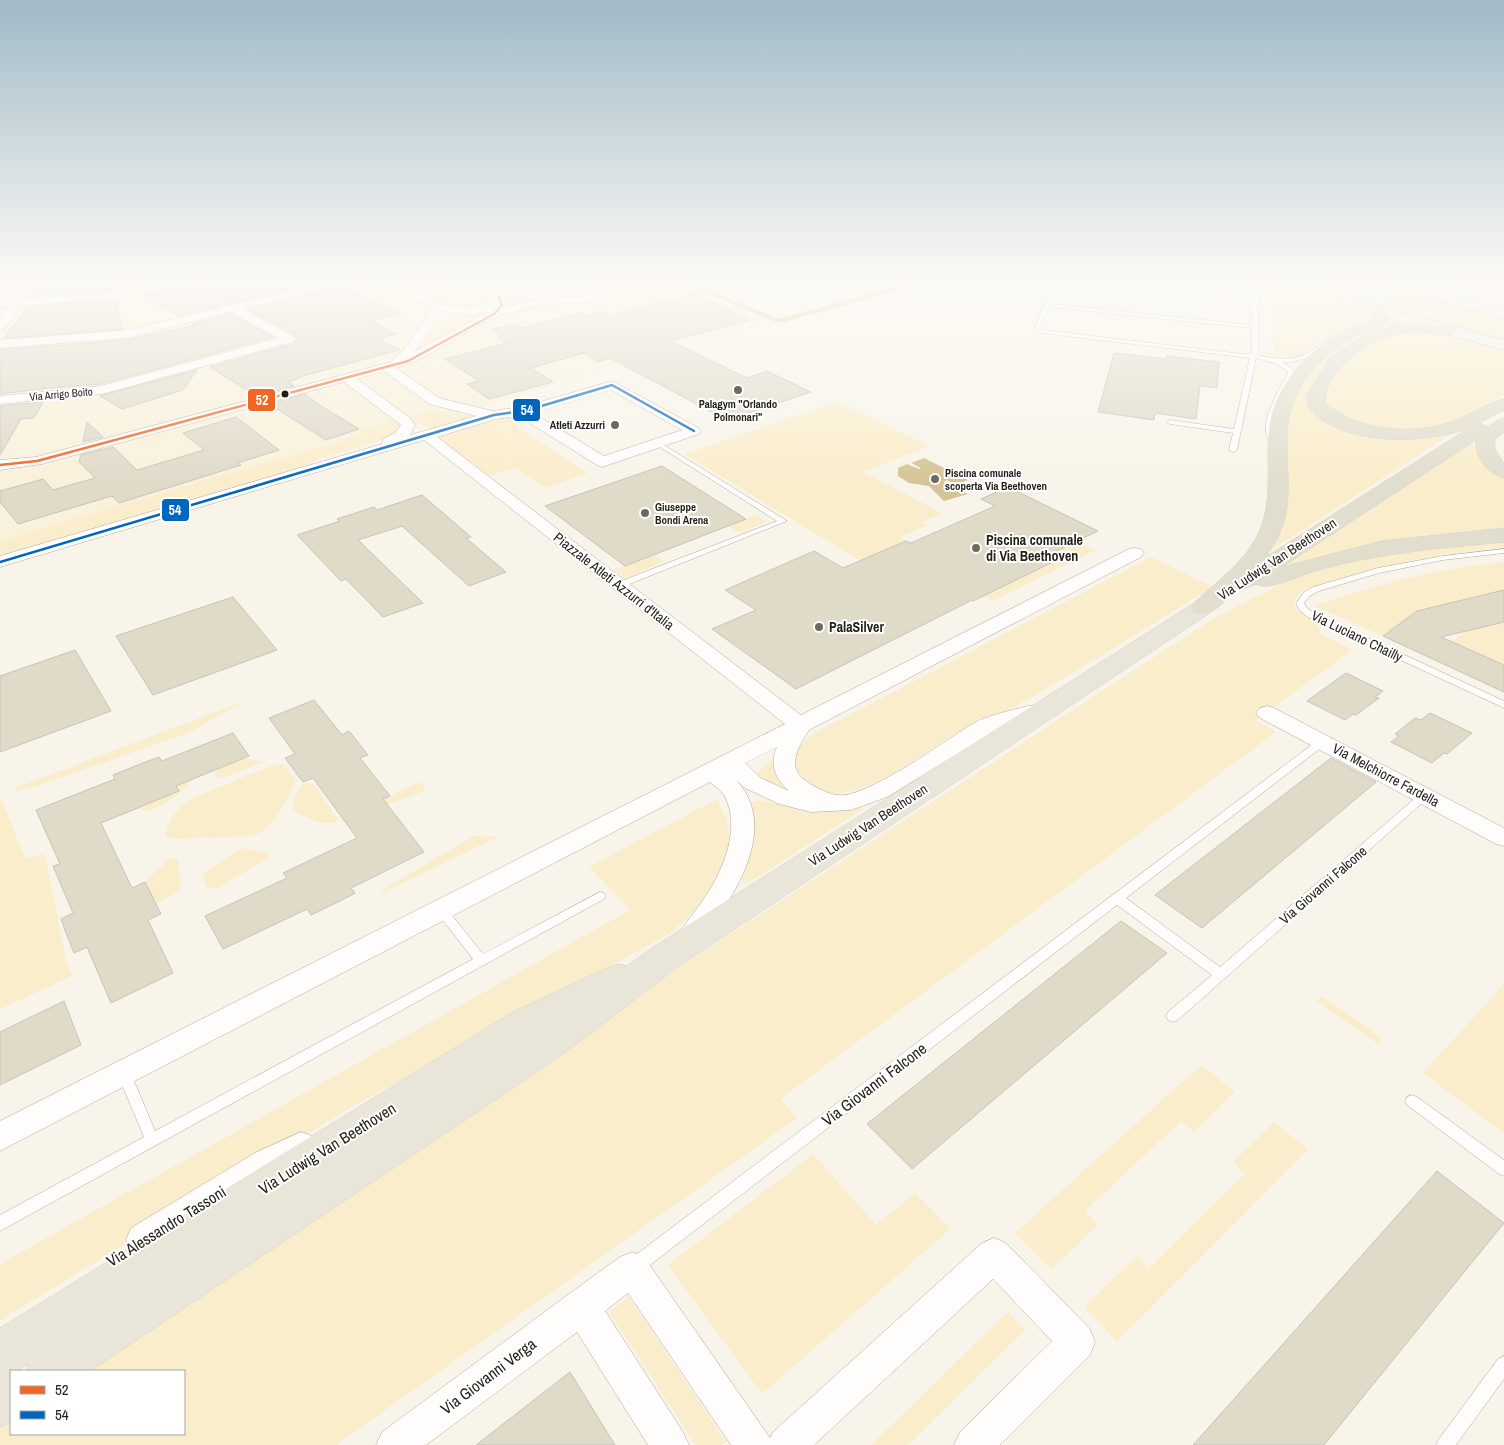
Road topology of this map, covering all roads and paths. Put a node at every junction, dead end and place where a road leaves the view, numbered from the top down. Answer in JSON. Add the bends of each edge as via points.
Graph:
{"nodes":[{"id":1,"x":251,"y":349,"type":"edge"},
{"id":2,"x":409,"y":349,"type":"edge"},
{"id":3,"x":430,"y":349,"type":"edge"},
{"id":4,"x":1184,"y":349,"type":"edge"},
{"id":5,"x":1255,"y":349,"type":"edge"},
{"id":6,"x":1315,"y":349,"type":"edge"},
{"id":7,"x":1326,"y":349,"type":"edge"},
{"id":8,"x":1353,"y":349,"type":"edge"},
{"id":9,"x":1253,"y":356,"type":"junction"},
{"id":10,"x":1267,"y":359,"type":"junction"},
{"id":11,"x":386,"y":367,"type":"junction"},
{"id":12,"x":347,"y":378,"type":"junction"},
{"id":13,"x":0,"y":400,"type":"edge"},
{"id":14,"x":1504,"y":404,"type":"edge"},
{"id":15,"x":520,"y":411,"type":"junction"},
{"id":16,"x":1504,"y":413,"type":"edge"},
{"id":17,"x":494,"y":415,"type":"junction"},
{"id":18,"x":1170,"y":422,"type":"dead end"},
{"id":19,"x":1504,"y":424,"type":"edge"},
{"id":20,"x":1237,"y":432,"type":"junction"},
{"id":21,"x":426,"y":435,"type":"junction"},
{"id":22,"x":657,"y":443,"type":"junction"},
{"id":23,"x":1278,"y":448,"type":"junction"},
{"id":24,"x":1233,"y":450,"type":"dead end"},
{"id":25,"x":0,"y":465,"type":"edge"},
{"id":26,"x":1504,"y":472,"type":"edge"},
{"id":27,"x":301,"y":473,"type":"junction"},
{"id":28,"x":1504,"y":535,"type":"edge"},
{"id":29,"x":1504,"y":551,"type":"edge"},
{"id":30,"x":1135,"y":553,"type":"dead end"},
{"id":31,"x":0,"y":562,"type":"edge"},
{"id":32,"x":619,"y":585,"type":"junction"},
{"id":33,"x":1202,"y":608,"type":"junction"},
{"id":34,"x":1051,"y":706,"type":"junction"},
{"id":35,"x":1504,"y":706,"type":"edge"},
{"id":36,"x":1267,"y":713,"type":"dead end"},
{"id":37,"x":801,"y":726,"type":"junction"},
{"id":38,"x":1322,"y":742,"type":"junction"},
{"id":39,"x":722,"y":767,"type":"junction"},
{"id":40,"x":1425,"y":796,"type":"junction"},
{"id":41,"x":851,"y":802,"type":"junction"},
{"id":42,"x":1504,"y":838,"type":"edge"},
{"id":43,"x":600,"y":896,"type":"dead end"},
{"id":44,"x":1117,"y":898,"type":"junction"},
{"id":45,"x":442,"y":911,"type":"junction"},
{"id":46,"x":675,"y":951,"type":"junction"},
{"id":47,"x":481,"y":961,"type":"junction"},
{"id":48,"x":1220,"y":974,"type":"junction"},
{"id":49,"x":1172,"y":1016,"type":"dead end"},
{"id":50,"x":124,"y":1073,"type":"junction"},
{"id":51,"x":442,"y":1075,"type":"junction"},
{"id":52,"x":1412,"y":1101,"type":"dead end"},
{"id":53,"x":0,"y":1137,"type":"edge"},
{"id":54,"x":152,"y":1140,"type":"junction"},
{"id":55,"x":1504,"y":1169,"type":"edge"},
{"id":56,"x":0,"y":1223,"type":"edge"},
{"id":57,"x":632,"y":1269,"type":"junction"},
{"id":58,"x":581,"y":1306,"type":"junction"},
{"id":59,"x":0,"y":1329,"type":"edge"},
{"id":60,"x":0,"y":1355,"type":"edge"},
{"id":61,"x":1504,"y":1365,"type":"edge"},
{"id":62,"x":51,"y":1370,"type":"edge"},
{"id":63,"x":395,"y":1445,"type":"edge"},
{"id":64,"x":670,"y":1445,"type":"edge"},
{"id":65,"x":754,"y":1445,"type":"edge"},
{"id":66,"x":786,"y":1445,"type":"edge"},
{"id":67,"x":973,"y":1445,"type":"edge"},
{"id":68,"x":1445,"y":1445,"type":"edge"}],
"edges":[{"from":1,"to":13,"type":"street","name":"Via Arrigo Boito","via":[[102,390]]},
{"from":2,"to":11,"type":"street","via":[[397,363]]},
{"from":3,"to":11,"type":"street"},
{"from":4,"to":9,"type":"lane"},
{"from":5,"to":9,"type":"lane"},
{"from":6,"to":10,"type":"lane","via":[[1305,358]]},
{"from":7,"to":23,"type":"highway","via":[[1295,383],[1280,416]]},
{"from":8,"to":14,"type":"highway","via":[[1335,363],[1316,395],[1316,405],[1330,416],[1356,427],[1382,433],[1433,432],[1456,427]]},
{"from":9,"to":10,"type":"lane"},
{"from":9,"to":20,"type":"lane"},
{"from":10,"to":23,"type":"lane","via":[[1283,364],[1292,372],[1279,394],[1270,425],[1270,435]]},
{"from":11,"to":12,"type":"street"},
{"from":11,"to":17,"type":"street","via":[[434,401]]},
{"from":12,"to":25,"type":"street","via":[[37,461]]},
{"from":12,"to":27,"type":"street","via":[[406,422],[408,428],[394,440],[327,460]]},
{"from":15,"to":17,"type":"street"},
{"from":15,"to":22,"type":"street","via":[[602,462]]},
{"from":15,"to":22,"type":"street","via":[[612,385],[694,431]]},
{"from":16,"to":33,"type":"highway","name":"Via Ludwig Van Beethoven"},
{"from":17,"to":21,"type":"street"},
{"from":18,"to":20,"type":"lane"},
{"from":19,"to":26,"type":"highway","via":[[1486,437],[1484,448],[1490,460]]},
{"from":20,"to":24,"type":"lane"},
{"from":21,"to":27,"type":"street"},
{"from":21,"to":32,"type":"street","name":"Piazzale Atleti Azzurri d'Italia"},
{"from":22,"to":32,"type":"lane","via":[[783,521]]},
{"from":23,"to":33,"type":"highway","via":[[1278,501],[1266,539],[1253,557]]},
{"from":27,"to":31,"type":"street"},
{"from":28,"to":33,"type":"highway","via":[[1417,543],[1349,555],[1286,572]]},
{"from":29,"to":35,"type":"lane","name":"Via Luciano Chailly","via":[[1443,558],[1378,571],[1316,589],[1300,603],[1311,615]]},
{"from":30,"to":37,"type":"street"},
{"from":32,"to":37,"type":"street","name":"Piazzale Atleti Azzurri d'Italia"},
{"from":33,"to":34,"type":"main road","name":"Via Ludwig Van Beethoven"},
{"from":34,"to":41,"type":"street","name":"Via Ludwig Van Beethoven","via":[[986,726],[879,792]]},
{"from":34,"to":46,"type":"main road","name":"Via Ludwig Van Beethoven"},
{"from":36,"to":38,"type":"street","name":"Via Melchiorre Fardella"},
{"from":37,"to":39,"type":"street"},
{"from":37,"to":41,"type":"street","name":"Via Ludwig Van Beethoven","via":[[785,754],[786,774],[792,782],[816,796]]},
{"from":38,"to":40,"type":"street","name":"Via Melchiorre Fardella"},
{"from":38,"to":44,"type":"lane","name":"Via Giovanni Falcone"},
{"from":39,"to":41,"type":"street","name":"Via Ludwig Van Beethoven","via":[[779,796],[811,804]]},
{"from":39,"to":45,"type":"street"},
{"from":39,"to":46,"type":"street","name":"Via Ludwig Van Beethoven","via":[[739,804],[743,828],[740,846],[732,872],[714,906]]},
{"from":40,"to":42,"type":"street","name":"Via Melchiorre Fardella"},
{"from":40,"to":48,"type":"lane","name":"Via Giovanni Falcone"},
{"from":43,"to":47,"type":"lane"},
{"from":44,"to":48,"type":"lane"},
{"from":44,"to":57,"type":"lane","name":"Via Giovanni Falcone"},
{"from":45,"to":47,"type":"lane"},
{"from":45,"to":50,"type":"street"},
{"from":46,"to":51,"type":"main road","name":"Via Ludwig Van Beethoven","via":[[526,1023]]},
{"from":46,"to":62,"type":"main road","name":"Via Ludwig Van Beethoven","via":[[515,1066]]},
{"from":47,"to":54,"type":"lane"},
{"from":48,"to":49,"type":"lane","name":"Via Giovanni Falcone"},
{"from":50,"to":53,"type":"street"},
{"from":50,"to":54,"type":"lane"},
{"from":51,"to":59,"type":"street","name":"Via Alessandro Tassoni","via":[[268,1162]]},
{"from":51,"to":60,"type":"main road","name":"Via Ludwig Van Beethoven"},
{"from":52,"to":55,"type":"lane"},
{"from":54,"to":56,"type":"lane"},
{"from":57,"to":58,"type":"street","name":"Via Giovanni Falcone"},
{"from":57,"to":65,"type":"street"},
{"from":58,"to":63,"type":"street","name":"Via Giovanni Verga"},
{"from":58,"to":64,"type":"street"},
{"from":61,"to":68,"type":"lane"},
{"from":66,"to":67,"type":"street","via":[[994,1255],[1077,1342]]}]}
